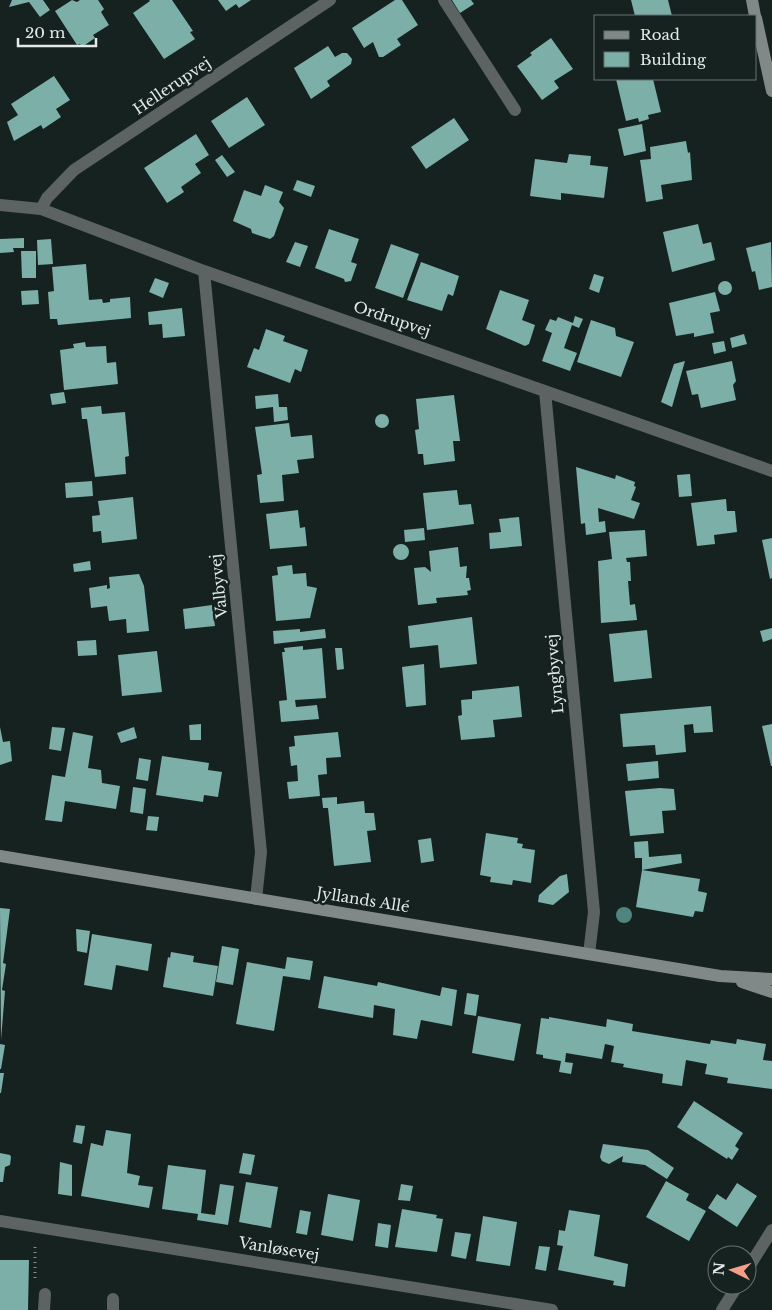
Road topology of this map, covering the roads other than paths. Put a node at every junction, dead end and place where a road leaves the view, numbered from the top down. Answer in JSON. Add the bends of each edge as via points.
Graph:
{"nodes":[{"id":1,"x":330,"y":0,"type":"edge"},
{"id":2,"x":444,"y":0,"type":"edge"},
{"id":3,"x":752,"y":0,"type":"edge"},
{"id":4,"x":756,"y":15,"type":"edge"},
{"id":5,"x":757,"y":22,"type":"edge"},
{"id":6,"x":772,"y":90,"type":"edge"},
{"id":7,"x":515,"y":110,"type":"dead end"},
{"id":8,"x":0,"y":205,"type":"edge"},
{"id":9,"x":41,"y":209,"type":"junction"},
{"id":10,"x":204,"y":270,"type":"junction"},
{"id":11,"x":545,"y":391,"type":"junction"},
{"id":12,"x":772,"y":471,"type":"edge"},
{"id":13,"x":0,"y":856,"type":"edge"},
{"id":14,"x":256,"y":899,"type":"junction"},
{"id":15,"x":589,"y":954,"type":"junction"},
{"id":16,"x":720,"y":976,"type":"junction"},
{"id":17,"x":772,"y":979,"type":"edge"},
{"id":18,"x":772,"y":992,"type":"edge"},
{"id":19,"x":0,"y":1221,"type":"edge"},
{"id":20,"x":772,"y":1230,"type":"edge"},
{"id":21,"x":757,"y":1254,"type":"edge"},
{"id":22,"x":45,"y":1294,"type":"road end"},
{"id":23,"x":732,"y":1295,"type":"edge"},
{"id":24,"x":44,"y":1310,"type":"edge"},
{"id":25,"x":552,"y":1310,"type":"edge"},
{"id":26,"x":722,"y":1310,"type":"edge"}],
"edges":[{"from":1,"to":9,"type":"street","name":"Hellerupvej","via":[[74,170],[52,192]]},
{"from":2,"to":7,"type":"street"},
{"from":3,"to":4,"type":"street"},
{"from":5,"to":6,"type":"street"},
{"from":8,"to":9,"type":"street","name":"Ordrupvej"},
{"from":9,"to":10,"type":"street","name":"Ordrupvej"},
{"from":10,"to":11,"type":"street","name":"Ordrupvej"},
{"from":10,"to":14,"type":"street","name":"Valbyvej","via":[[262,852]]},
{"from":11,"to":12,"type":"street","name":"Ordrupvej"},
{"from":11,"to":15,"type":"street","name":"Lyngbyvej","via":[[594,912]]},
{"from":13,"to":14,"type":"street","name":"Jyllands Allé"},
{"from":14,"to":15,"type":"street","name":"Jyllands Allé"},
{"from":15,"to":16,"type":"street","name":"Jyllands Allé"},
{"from":16,"to":17,"type":"street","name":"Jyllands Allé"},
{"from":16,"to":18,"type":"street","name":"Jyllands Allé"},
{"from":19,"to":25,"type":"street","name":"Vanløsevej"},
{"from":20,"to":21,"type":"street"},
{"from":22,"to":24,"type":"street"},
{"from":23,"to":26,"type":"street"}]}
